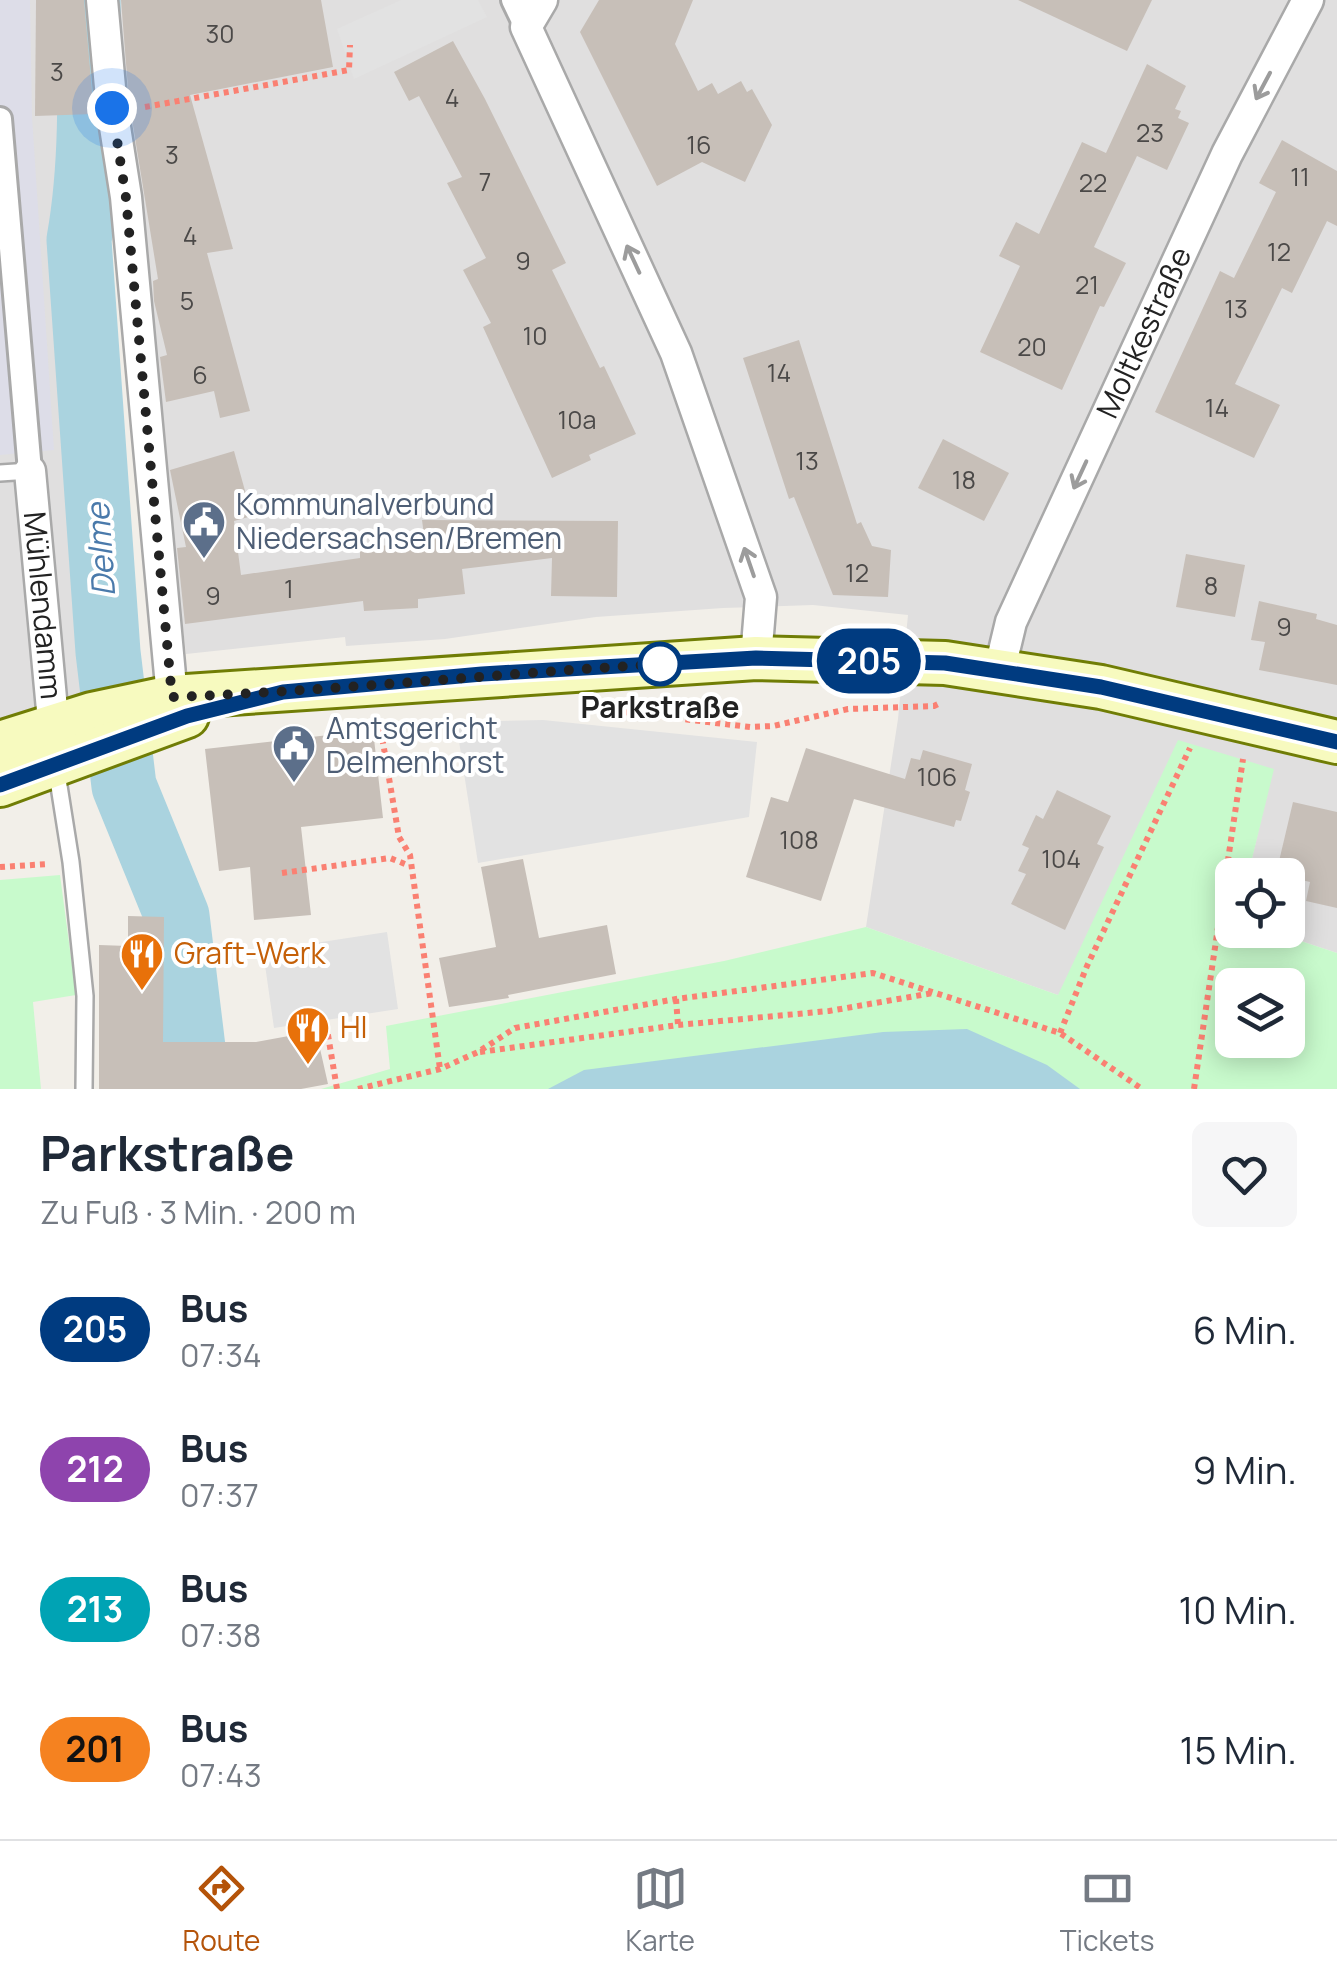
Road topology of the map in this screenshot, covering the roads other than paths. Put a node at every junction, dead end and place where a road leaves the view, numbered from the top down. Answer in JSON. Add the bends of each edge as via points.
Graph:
{"nodes":[{"id":1,"x":102,"y":0,"type":"edge"},
{"id":2,"x":542,"y":0,"type":"edge"},
{"id":3,"x":1308,"y":0,"type":"edge"},
{"id":4,"x":519,"y":13,"type":"edge"},
{"id":5,"x":1,"y":132,"type":"edge"},
{"id":6,"x":15,"y":472,"type":"edge"},
{"id":7,"x":756,"y":658,"type":"junction"},
{"id":8,"x":999,"y":672,"type":"junction"},
{"id":9,"x":157,"y":709,"type":"junction"},
{"id":10,"x":74,"y":738,"type":"junction"},
{"id":11,"x":1337,"y":742,"type":"edge"},
{"id":12,"x":0,"y":743,"type":"edge"},
{"id":13,"x":0,"y":785,"type":"edge"},
{"id":14,"x":84,"y":1089,"type":"edge"}],
"edges":[{"from":1,"to":9,"type":"street","via":[[120,105]]},
{"from":2,"to":4,"type":"street"},
{"from":3,"to":8,"type":"street","name":"Moltkestraße","one_way":true,"via":[[1227,154],[1011,622]]},
{"from":7,"to":4,"type":"street","one_way":true,"via":[[761,597],[676,353]]},
{"from":5,"to":6,"type":"street","name":"Mühlendamm"},
{"from":6,"to":10,"type":"street","name":"Mühlendamm"},
{"from":7,"to":8,"type":"main road","via":[[945,663]]},
{"from":7,"to":9,"type":"main road","via":[[372,684]]},
{"from":8,"to":11,"type":"main road","via":[[1101,687]]},
{"from":9,"to":10,"type":"main road"},
{"from":10,"to":12,"type":"main road"},
{"from":10,"to":13,"type":"main road"},
{"from":10,"to":14,"type":"lane","name":"Mühlendamm","via":[[71,862],[85,996]]}]}
